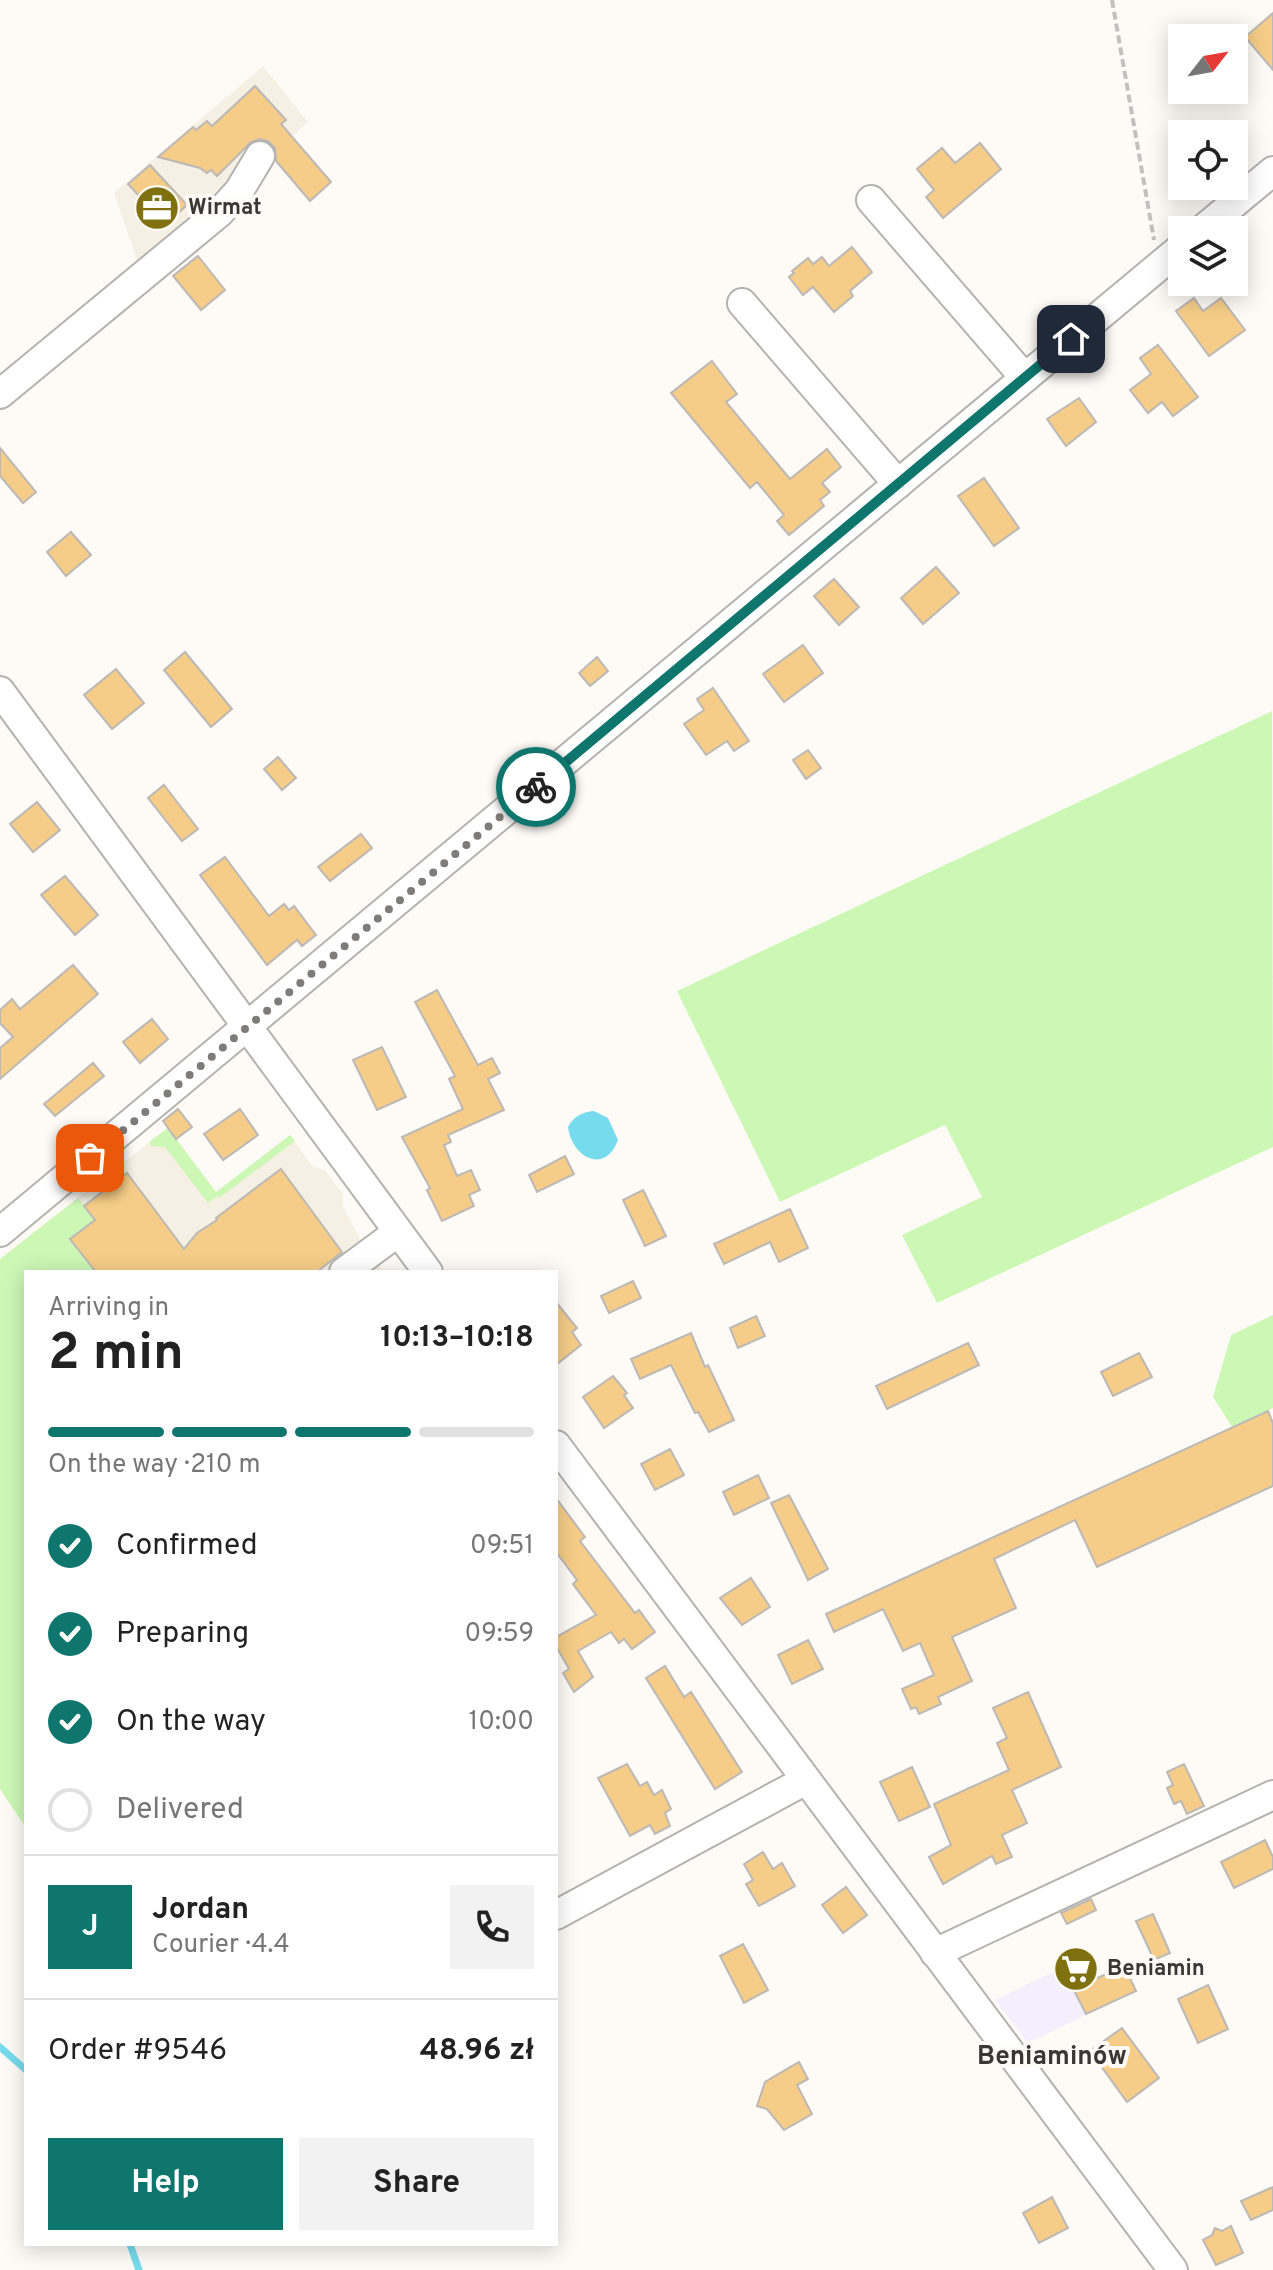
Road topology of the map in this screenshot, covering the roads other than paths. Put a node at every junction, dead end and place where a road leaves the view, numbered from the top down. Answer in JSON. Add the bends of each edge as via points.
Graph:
{"nodes":[{"id":1,"x":260,"y":156,"type":"dead end"},
{"id":2,"x":1273,"y":171,"type":"edge"},
{"id":3,"x":871,"y":200,"type":"dead end"},
{"id":4,"x":1219,"y":216,"type":"edge"},
{"id":5,"x":1168,"y":258,"type":"edge"},
{"id":6,"x":742,"y":303,"type":"dead end"},
{"id":7,"x":1025,"y":378,"type":"junction"},
{"id":8,"x":0,"y":394,"type":"edge"},
{"id":9,"x":898,"y":484,"type":"junction"},
{"id":10,"x":0,"y":691,"type":"edge"},
{"id":11,"x":248,"y":1028,"type":"junction"},
{"id":12,"x":0,"y":1232,"type":"edge"},
{"id":13,"x":398,"y":1232,"type":"junction"},
{"id":14,"x":348,"y":1270,"type":"edge"},
{"id":15,"x":426,"y":1270,"type":"edge"},
{"id":16,"x":558,"y":1448,"type":"edge"},
{"id":17,"x":806,"y":1780,"type":"junction"},
{"id":18,"x":1273,"y":1795,"type":"edge"},
{"id":19,"x":558,"y":1914,"type":"edge"},
{"id":20,"x":935,"y":1953,"type":"junction"},
{"id":21,"x":1173,"y":2270,"type":"edge"}],
"edges":[{"from":1,"to":8,"type":"street","via":[[219,213]]},
{"from":2,"to":4,"type":"street"},
{"from":3,"to":7,"type":"street"},
{"from":5,"to":7,"type":"street"},
{"from":6,"to":9,"type":"street"},
{"from":7,"to":9,"type":"street"},
{"from":9,"to":11,"type":"street"},
{"from":10,"to":11,"type":"street"},
{"from":11,"to":12,"type":"street"},
{"from":11,"to":13,"type":"street"},
{"from":13,"to":14,"type":"street"},
{"from":13,"to":15,"type":"street"},
{"from":16,"to":17,"type":"street"},
{"from":17,"to":19,"type":"street"},
{"from":17,"to":20,"type":"street"},
{"from":18,"to":20,"type":"street"},
{"from":20,"to":21,"type":"street"}]}
